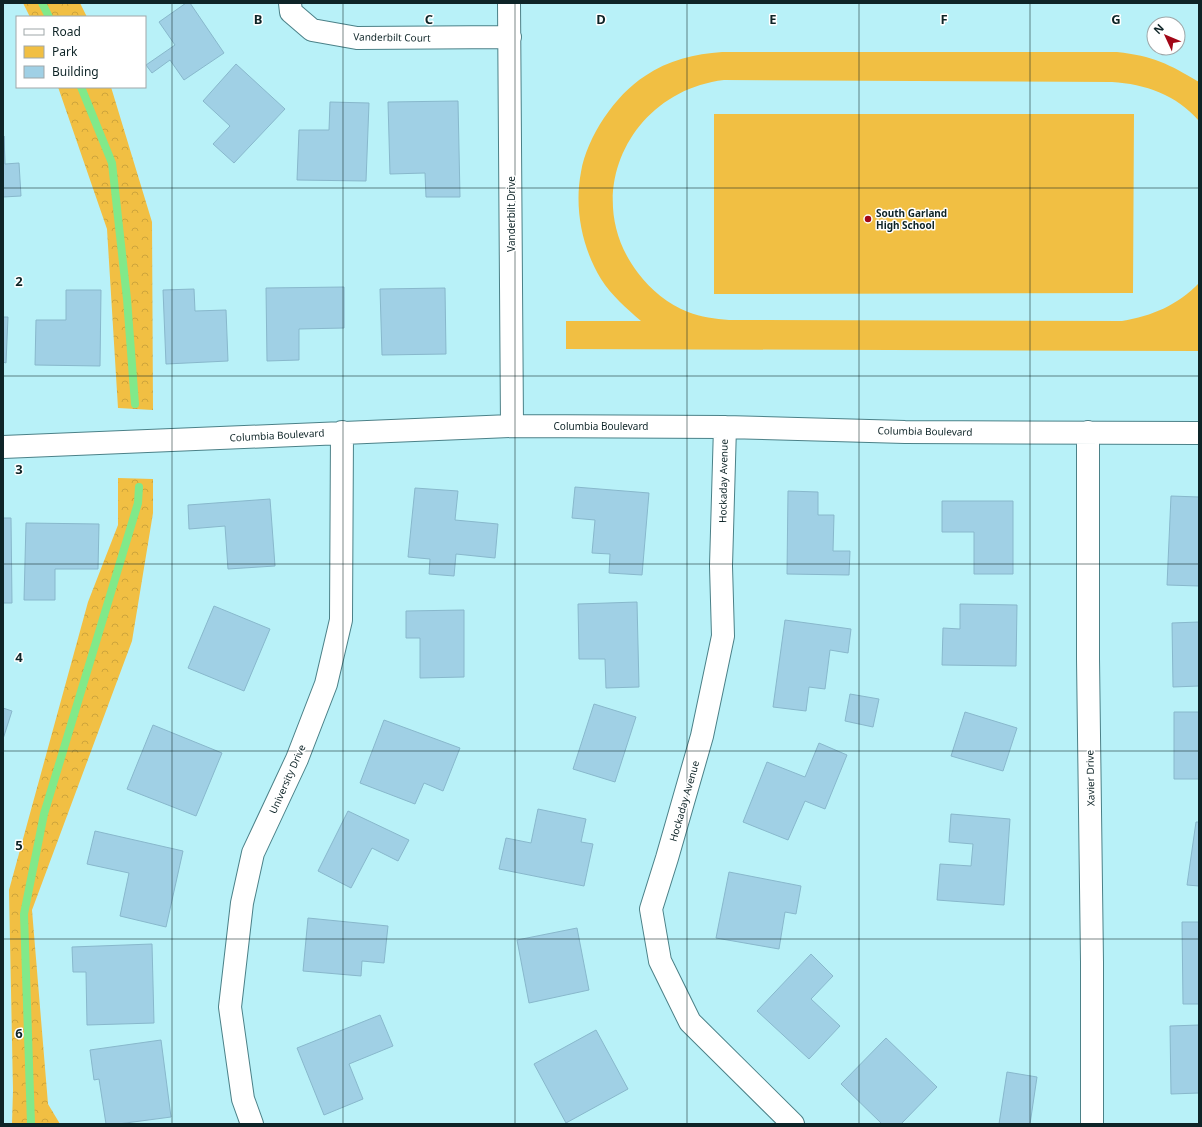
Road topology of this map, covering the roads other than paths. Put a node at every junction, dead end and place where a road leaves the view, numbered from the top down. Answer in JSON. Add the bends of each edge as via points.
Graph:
{"nodes":[{"id":1,"x":290,"y":3,"type":"edge"},
{"id":2,"x":509,"y":3,"type":"edge"},
{"id":3,"x":510,"y":37,"type":"junction"},
{"id":4,"x":512,"y":426,"type":"junction"},
{"id":5,"x":725,"y":427,"type":"junction"},
{"id":6,"x":342,"y":432,"type":"junction"},
{"id":7,"x":1088,"y":432,"type":"junction"},
{"id":8,"x":1199,"y":433,"type":"edge"},
{"id":9,"x":3,"y":448,"type":"edge"},
{"id":10,"x":252,"y":1124,"type":"edge"},
{"id":11,"x":793,"y":1124,"type":"edge"},
{"id":12,"x":1092,"y":1124,"type":"edge"}],
"edges":[{"from":1,"to":3,"type":"street","name":"Vanderbilt Court","via":[[291,12],[312,30],[357,38]]},
{"from":2,"to":3,"type":"street","name":"Vanderbilt Drive"},
{"from":3,"to":4,"type":"street","name":"Vanderbilt Drive"},
{"from":4,"to":5,"type":"street","name":"Columbia Boulevard"},
{"from":4,"to":6,"type":"street","name":"Columbia Boulevard"},
{"from":5,"to":7,"type":"street","name":"Columbia Boulevard","via":[[905,432]]},
{"from":5,"to":11,"type":"street","name":"Hockaday Avenue","via":[[721,566],[723,636],[702,736],[650,909],[660,960],[690,1022]]},
{"from":6,"to":9,"type":"street","name":"Columbia Boulevard"},
{"from":6,"to":10,"type":"street","name":"University Drive","via":[[341,620],[326,684],[296,759],[253,853],[242,903],[230,1007],[243,1099]]},
{"from":7,"to":8,"type":"street","name":"Columbia Boulevard"},
{"from":7,"to":12,"type":"street","name":"Xavier Drive"}]}
